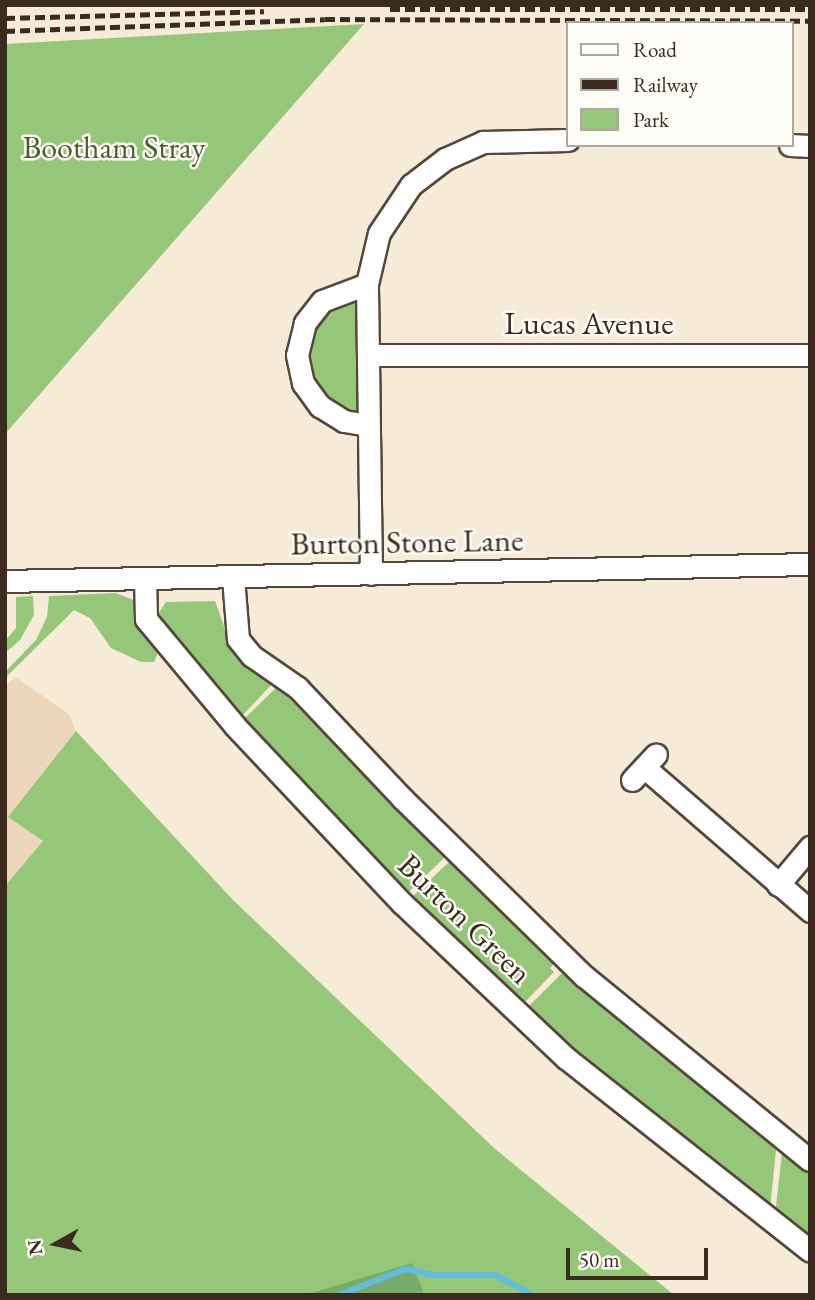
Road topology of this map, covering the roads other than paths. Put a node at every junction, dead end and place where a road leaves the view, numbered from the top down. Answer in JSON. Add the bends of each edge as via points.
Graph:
{"nodes":[{"id":1,"x":566,"y":140,"type":"edge"},
{"id":2,"x":367,"y":284,"type":"junction"},
{"id":3,"x":369,"y":355,"type":"junction"},
{"id":4,"x":810,"y":355,"type":"edge"},
{"id":5,"x":368,"y":425,"type":"junction"},
{"id":6,"x":810,"y":564,"type":"edge"},
{"id":7,"x":371,"y":574,"type":"junction"},
{"id":8,"x":233,"y":577,"type":"junction"},
{"id":9,"x":145,"y":578,"type":"junction"},
{"id":10,"x":5,"y":581,"type":"edge"},
{"id":11,"x":644,"y":767,"type":"dead end"},
{"id":12,"x":810,"y":847,"type":"edge"},
{"id":13,"x":778,"y":885,"type":"junction"},
{"id":14,"x":810,"y":911,"type":"edge"},
{"id":15,"x":810,"y":1160,"type":"edge"},
{"id":16,"x":810,"y":1251,"type":"edge"}],
"edges":[{"from":1,"to":2,"type":"street","via":[[483,142],[426,172],[386,217]]},
{"from":2,"to":3,"type":"street"},
{"from":2,"to":5,"type":"street","via":[[323,301],[305,323],[297,355],[303,383],[320,406],[344,421]]},
{"from":3,"to":4,"type":"street","name":"Lucas Avenue"},
{"from":3,"to":5,"type":"street"},
{"from":5,"to":7,"type":"street"},
{"from":6,"to":7,"type":"street","name":"Burton Stone Lane"},
{"from":7,"to":8,"type":"street","name":"Burton Stone Lane"},
{"from":8,"to":9,"type":"street","name":"Burton Stone Lane"},
{"from":8,"to":15,"type":"street","name":"Burton Green","via":[[239,639],[252,656],[298,688],[584,976]]},
{"from":9,"to":10,"type":"street","name":"Burton Stone Lane"},
{"from":9,"to":16,"type":"street","name":"Burton Green","via":[[146,619],[236,726],[402,903],[566,1058]]},
{"from":11,"to":13,"type":"street"},
{"from":12,"to":13,"type":"street"},
{"from":13,"to":14,"type":"street"}]}
